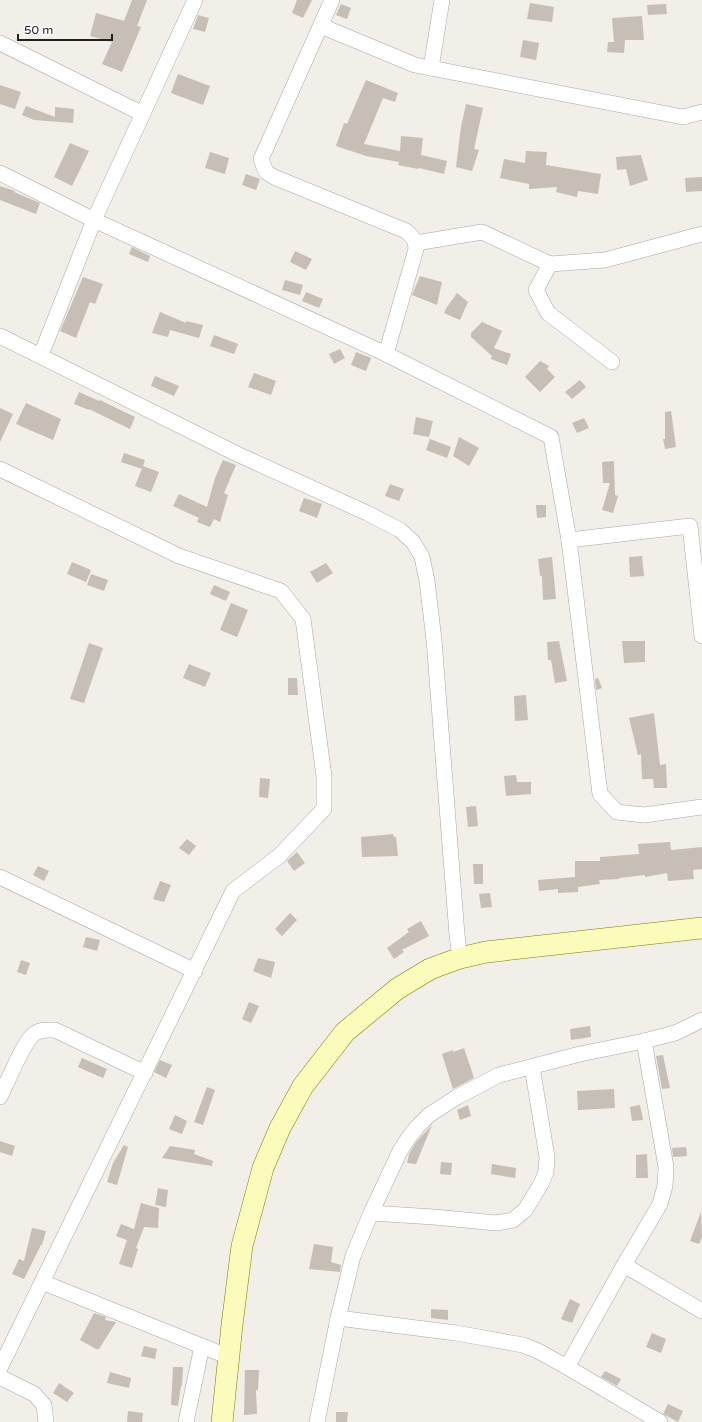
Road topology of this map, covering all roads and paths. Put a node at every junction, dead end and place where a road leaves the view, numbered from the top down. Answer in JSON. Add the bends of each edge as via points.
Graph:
{"nodes":[{"id":1,"x":195,"y":0,"type":"edge"},
{"id":2,"x":332,"y":0,"type":"edge"},
{"id":3,"x":442,"y":0,"type":"edge"},
{"id":4,"x":321,"y":26,"type":"junction"},
{"id":5,"x":0,"y":43,"type":"edge"},
{"id":6,"x":431,"y":68,"type":"junction"},
{"id":7,"x":702,"y":112,"type":"edge"},
{"id":8,"x":143,"y":114,"type":"junction"},
{"id":9,"x":0,"y":173,"type":"edge"},
{"id":10,"x":94,"y":220,"type":"junction"},
{"id":11,"x":702,"y":234,"type":"edge"},
{"id":12,"x":416,"y":243,"type":"junction"},
{"id":13,"x":550,"y":264,"type":"junction"},
{"id":14,"x":0,"y":336,"type":"edge"},
{"id":15,"x":386,"y":354,"type":"junction"},
{"id":16,"x":41,"y":356,"type":"junction"},
{"id":17,"x":612,"y":362,"type":"dead end"},
{"id":18,"x":0,"y":469,"type":"edge"},
{"id":19,"x":696,"y":525,"type":"edge"},
{"id":20,"x":569,"y":540,"type":"junction"},
{"id":21,"x":702,"y":636,"type":"edge"},
{"id":22,"x":702,"y":807,"type":"edge"},
{"id":23,"x":0,"y":877,"type":"edge"},
{"id":24,"x":702,"y":928,"type":"edge"},
{"id":25,"x":460,"y":958,"type":"junction"},
{"id":26,"x":195,"y":971,"type":"junction"},
{"id":27,"x":702,"y":1020,"type":"edge"},
{"id":28,"x":644,"y":1041,"type":"junction"},
{"id":29,"x":532,"y":1066,"type":"junction"},
{"id":30,"x":145,"y":1074,"type":"junction"},
{"id":31,"x":0,"y":1098,"type":"edge"},
{"id":32,"x":371,"y":1213,"type":"junction"},
{"id":33,"x":624,"y":1265,"type":"junction"},
{"id":34,"x":42,"y":1282,"type":"junction"},
{"id":35,"x":702,"y":1311,"type":"edge"},
{"id":36,"x":338,"y":1318,"type":"junction"},
{"id":37,"x":202,"y":1346,"type":"junction"},
{"id":38,"x":229,"y":1357,"type":"junction"},
{"id":39,"x":568,"y":1367,"type":"junction"},
{"id":40,"x":0,"y":1368,"type":"edge"},
{"id":41,"x":0,"y":1377,"type":"edge"},
{"id":42,"x":46,"y":1422,"type":"edge"},
{"id":43,"x":186,"y":1422,"type":"edge"},
{"id":44,"x":222,"y":1422,"type":"edge"},
{"id":45,"x":317,"y":1422,"type":"edge"},
{"id":46,"x":660,"y":1422,"type":"edge"}],
"edges":[{"from":1,"to":8,"type":"street"},
{"from":2,"to":4,"type":"street"},
{"from":3,"to":6,"type":"street"},
{"from":4,"to":6,"type":"street","via":[[415,65]]},
{"from":4,"to":12,"type":"street","via":[[261,159],[263,166],[266,172],[274,177],[406,231]]},
{"from":5,"to":8,"type":"street"},
{"from":6,"to":7,"type":"street","via":[[683,117]]},
{"from":8,"to":10,"type":"street"},
{"from":9,"to":10,"type":"street"},
{"from":10,"to":15,"type":"street"},
{"from":10,"to":16,"type":"street"},
{"from":11,"to":13,"type":"street","via":[[604,260]]},
{"from":12,"to":13,"type":"street","via":[[482,232]]},
{"from":12,"to":15,"type":"street"},
{"from":13,"to":17,"type":"street","via":[[536,290],[548,313]]},
{"from":14,"to":16,"type":"street"},
{"from":15,"to":20,"type":"street","via":[[551,438]]},
{"from":16,"to":25,"type":"street","via":[[237,454],[367,513],[400,530],[413,542],[422,557],[425,569],[434,640]]},
{"from":18,"to":26,"type":"street","via":[[179,556],[281,591],[304,619],[324,776],[324,809],[279,856],[233,891]]},
{"from":19,"to":20,"type":"street"},
{"from":19,"to":21,"type":"street"},
{"from":20,"to":22,"type":"street","via":[[600,794],[617,812],[644,815]]},
{"from":23,"to":26,"type":"street"},
{"from":24,"to":25,"type":"street","via":[[486,952]]},
{"from":25,"to":38,"type":"street","via":[[430,969],[382,1001],[345,1032],[303,1086],[280,1128],[263,1168],[252,1207],[242,1246]]},
{"from":26,"to":30,"type":"street"},
{"from":27,"to":28,"type":"street","via":[[675,1033]]},
{"from":28,"to":29,"type":"street"},
{"from":28,"to":33,"type":"street","via":[[666,1167],[665,1186],[660,1204]]},
{"from":29,"to":32,"type":"street","via":[[499,1075],[429,1115],[408,1137]]},
{"from":29,"to":32,"type":"street","via":[[547,1157],[542,1184],[525,1210],[513,1220],[496,1223]]},
{"from":30,"to":31,"type":"street","via":[[55,1030],[45,1030],[34,1034],[25,1046]]},
{"from":30,"to":34,"type":"street"},
{"from":32,"to":36,"type":"street","via":[[353,1256]]},
{"from":33,"to":35,"type":"street"},
{"from":33,"to":39,"type":"street"},
{"from":34,"to":37,"type":"street"},
{"from":34,"to":40,"type":"street"},
{"from":36,"to":39,"type":"street","via":[[506,1341],[538,1351]]},
{"from":36,"to":45,"type":"street"},
{"from":37,"to":38,"type":"street"},
{"from":37,"to":43,"type":"street"},
{"from":38,"to":44,"type":"street"},
{"from":39,"to":46,"type":"street"},
{"from":41,"to":42,"type":"street","via":[[34,1394],[44,1404]]}]}
